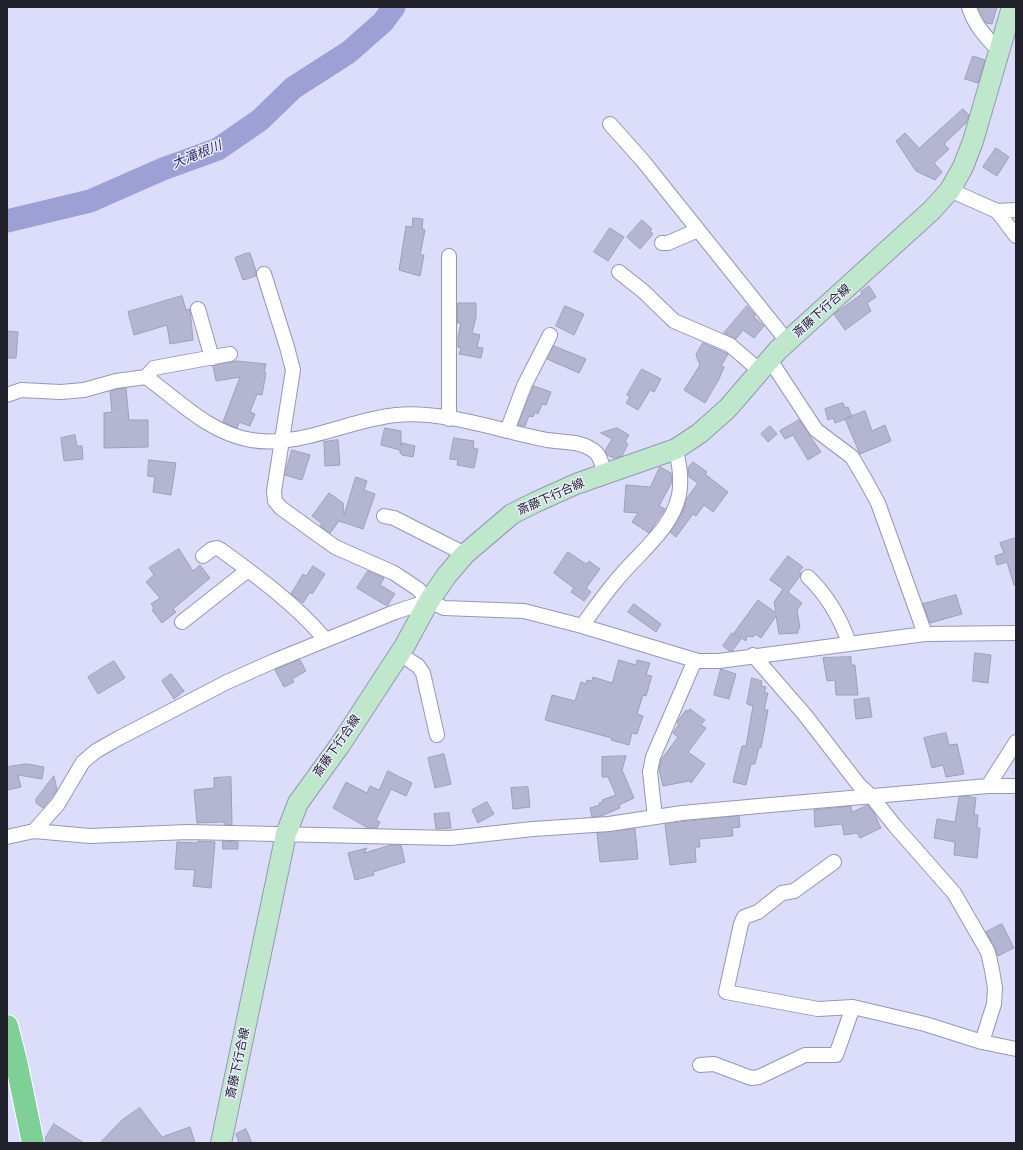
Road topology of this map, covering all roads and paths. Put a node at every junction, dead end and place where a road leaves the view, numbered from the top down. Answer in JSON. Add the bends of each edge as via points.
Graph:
{"nodes":[{"id":1,"x":969,"y":7,"type":"edge"},
{"id":2,"x":1012,"y":7,"type":"edge"},
{"id":3,"x":999,"y":51,"type":"junction"},
{"id":4,"x":610,"y":124,"type":"dead end"},
{"id":5,"x":950,"y":190,"type":"junction"},
{"id":6,"x":1016,"y":210,"type":"edge"},
{"id":7,"x":997,"y":211,"type":"junction"},
{"id":8,"x":698,"y":230,"type":"junction"},
{"id":9,"x":1016,"y":236,"type":"edge"},
{"id":10,"x":662,"y":243,"type":"dead end"},
{"id":11,"x":449,"y":256,"type":"dead end"},
{"id":12,"x":619,"y":272,"type":"dead end"},
{"id":13,"x":264,"y":274,"type":"dead end"},
{"id":14,"x":198,"y":309,"type":"dead end"},
{"id":15,"x":550,"y":335,"type":"dead end"},
{"id":16,"x":788,"y":342,"type":"junction"},
{"id":17,"x":230,"y":354,"type":"dead end"},
{"id":18,"x":212,"y":358,"type":"junction"},
{"id":19,"x":765,"y":365,"type":"junction"},
{"id":20,"x":146,"y":377,"type":"junction"},
{"id":21,"x":7,"y":395,"type":"edge"},
{"id":22,"x":449,"y":419,"type":"junction"},
{"id":23,"x":507,"y":431,"type":"junction"},
{"id":24,"x":281,"y":442,"type":"junction"},
{"id":25,"x":676,"y":449,"type":"junction"},
{"id":26,"x":604,"y":475,"type":"junction"},
{"id":27,"x":384,"y":516,"type":"dead end"},
{"id":28,"x":465,"y":554,"type":"junction"},
{"id":29,"x":203,"y":556,"type":"dead end"},
{"id":30,"x":248,"y":570,"type":"junction"},
{"id":31,"x":808,"y":577,"type":"dead end"},
{"id":32,"x":429,"y":601,"type":"junction"},
{"id":33,"x":182,"y":622,"type":"dead end"},
{"id":34,"x":582,"y":626,"type":"junction"},
{"id":35,"x":1016,"y":633,"type":"edge"},
{"id":36,"x":925,"y":634,"type":"junction"},
{"id":37,"x":325,"y":639,"type":"junction"},
{"id":38,"x":849,"y":643,"type":"junction"},
{"id":39,"x":400,"y":654,"type":"junction"},
{"id":40,"x":753,"y":655,"type":"junction"},
{"id":41,"x":695,"y":660,"type":"junction"},
{"id":42,"x":437,"y":735,"type":"dead end"},
{"id":43,"x":1016,"y":742,"type":"edge"},
{"id":44,"x":988,"y":786,"type":"junction"},
{"id":45,"x":1016,"y":786,"type":"edge"},
{"id":46,"x":872,"y":797,"type":"junction"},
{"id":47,"x":655,"y":817,"type":"junction"},
{"id":48,"x":34,"y":831,"type":"junction"},
{"id":49,"x":286,"y":834,"type":"junction"},
{"id":50,"x":7,"y":836,"type":"edge"},
{"id":51,"x":834,"y":862,"type":"dead end"},
{"id":52,"x":852,"y":1007,"type":"junction"},
{"id":53,"x":7,"y":1026,"type":"edge"},
{"id":54,"x":982,"y":1042,"type":"junction"},
{"id":55,"x":1016,"y":1049,"type":"edge"},
{"id":56,"x":700,"y":1065,"type":"dead end"},
{"id":57,"x":33,"y":1143,"type":"edge"},
{"id":58,"x":221,"y":1143,"type":"edge"}],
"edges":[{"from":1,"to":3,"type":"street","via":[[973,19]]},
{"from":2,"to":3,"type":"main road","name":"斎藤下行合線"},
{"from":3,"to":5,"type":"main road","name":"斎藤下行合線","via":[[973,141]]},
{"from":4,"to":8,"type":"street"},
{"from":5,"to":7,"type":"street"},
{"from":5,"to":16,"type":"main road","name":"斎藤下行合線","via":[[932,210]]},
{"from":6,"to":7,"type":"street"},
{"from":7,"to":9,"type":"street"},
{"from":8,"to":10,"type":"street","via":[[668,243]]},
{"from":8,"to":16,"type":"street"},
{"from":11,"to":22,"type":"street"},
{"from":12,"to":19,"type":"street","via":[[674,321],[730,345]]},
{"from":13,"to":24,"type":"street","via":[[293,370]]},
{"from":14,"to":18,"type":"street"},
{"from":15,"to":23,"type":"street","via":[[524,386]]},
{"from":16,"to":19,"type":"main road","name":"斎藤下行合線"},
{"from":17,"to":18,"type":"street"},
{"from":18,"to":20,"type":"street","via":[[154,368]]},
{"from":19,"to":25,"type":"main road","name":"斎藤下行合線","via":[[728,408],[700,433]]},
{"from":19,"to":36,"type":"street","via":[[816,430],[852,458],[866,481],[878,503]]},
{"from":20,"to":21,"type":"street","via":[[116,381],[84,390],[21,390]]},
{"from":20,"to":24,"type":"street","via":[[205,422],[250,440]]},
{"from":22,"to":23,"type":"street"},
{"from":22,"to":24,"type":"street","via":[[414,414],[396,415]]},
{"from":23,"to":26,"type":"street","via":[[592,449],[601,460]]},
{"from":24,"to":32,"type":"street","via":[[274,491],[281,508],[335,547],[394,573],[418,589]]},
{"from":25,"to":26,"type":"main road","name":"斎藤下行合線"},
{"from":25,"to":34,"type":"street","via":[[680,475],[675,509],[657,535],[615,581]]},
{"from":26,"to":28,"type":"main road","name":"斎藤下行合線","via":[[556,492],[512,514]]},
{"from":27,"to":28,"type":"street","via":[[394,518]]},
{"from":28,"to":32,"type":"main road","name":"斎藤下行合線"},
{"from":29,"to":30,"type":"street","via":[[217,548]]},
{"from":30,"to":33,"type":"street"},
{"from":30,"to":37,"type":"street","via":[[276,591]]},
{"from":31,"to":38,"type":"street","via":[[832,604],[844,626]]},
{"from":32,"to":34,"type":"street","via":[[444,608],[524,611]]},
{"from":32,"to":37,"type":"street"},
{"from":32,"to":39,"type":"main road","name":"斎藤下行合線"},
{"from":34,"to":41,"type":"street"},
{"from":35,"to":36,"type":"street"},
{"from":36,"to":38,"type":"street"},
{"from":37,"to":48,"type":"street","via":[[227,682],[96,751],[83,762],[58,804]]},
{"from":38,"to":40,"type":"street"},
{"from":39,"to":42,"type":"street","via":[[418,666],[423,673]]},
{"from":39,"to":49,"type":"main road","name":"斎藤下行合線","via":[[298,803]]},
{"from":40,"to":41,"type":"street","via":[[719,660]]},
{"from":40,"to":46,"type":"street","via":[[805,715],[859,785]]},
{"from":41,"to":47,"type":"street","via":[[653,758],[650,772]]},
{"from":43,"to":44,"type":"street"},
{"from":44,"to":45,"type":"street"},
{"from":44,"to":46,"type":"street"},
{"from":46,"to":47,"type":"street"},
{"from":46,"to":54,"type":"street","via":[[954,893],[988,952],[994,1004]]},
{"from":47,"to":49,"type":"street","via":[[610,824],[450,838]]},
{"from":48,"to":49,"type":"street","via":[[90,836],[188,832]]},
{"from":48,"to":50,"type":"street"},
{"from":49,"to":58,"type":"main road","name":"斎藤下行合線"},
{"from":51,"to":52,"type":"street","via":[[794,891],[782,893],[758,912],[744,917],[726,992],[818,1009]]},
{"from":52,"to":54,"type":"street","via":[[925,1024]]},
{"from":52,"to":56,"type":"street","via":[[836,1055],[805,1055],[759,1077],[745,1076],[714,1064]]},
{"from":53,"to":57,"type":"main road"},
{"from":54,"to":55,"type":"street"}]}
